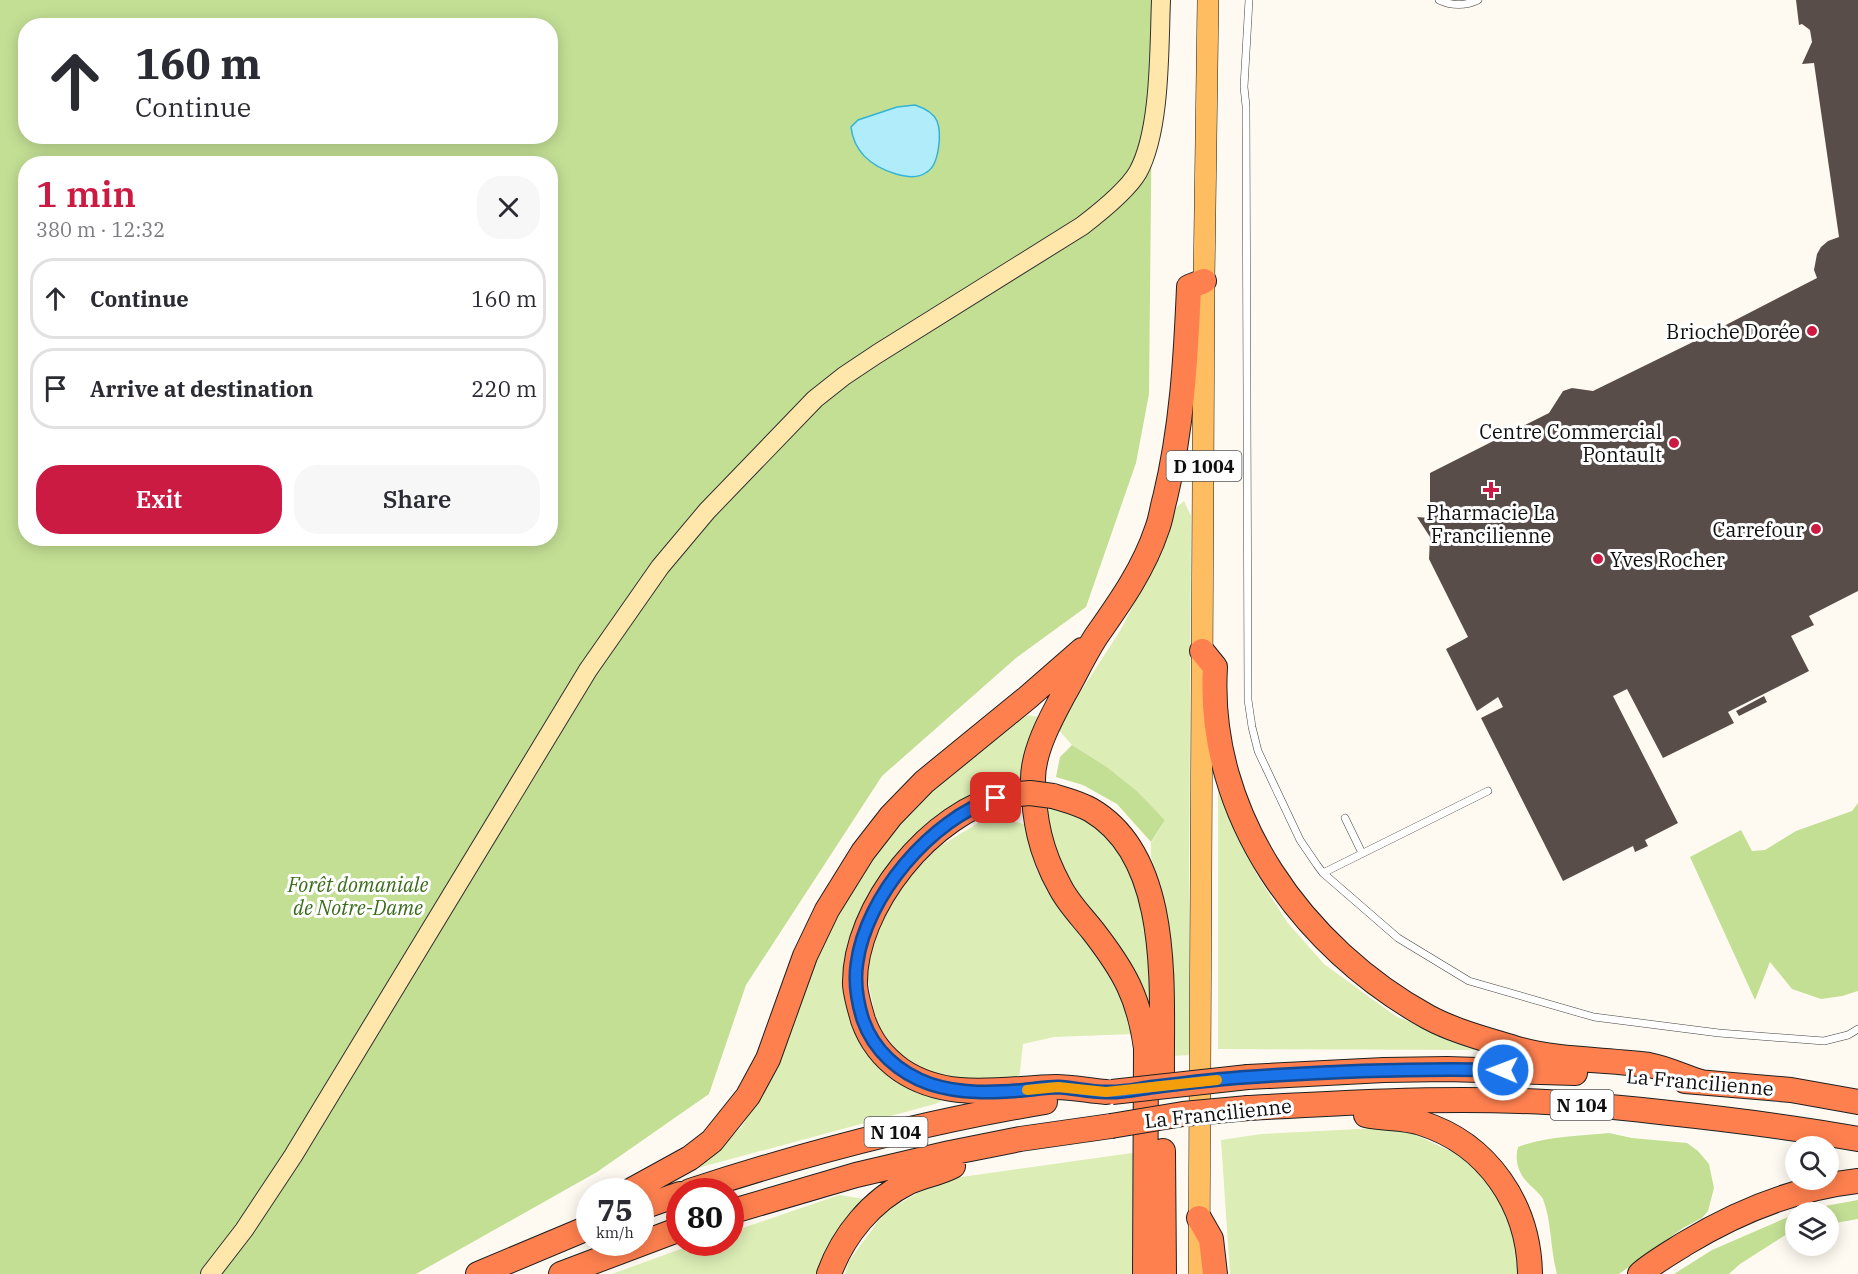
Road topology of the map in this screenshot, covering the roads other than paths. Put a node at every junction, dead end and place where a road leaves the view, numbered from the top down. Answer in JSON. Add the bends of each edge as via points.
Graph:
{"nodes":[{"id":1,"x":1161,"y":0,"type":"edge"},
{"id":2,"x":1208,"y":0,"type":"edge"},
{"id":3,"x":1249,"y":0,"type":"edge"},
{"id":4,"x":1439,"y":0,"type":"edge"},
{"id":5,"x":1478,"y":0,"type":"edge"},
{"id":6,"x":1204,"y":281,"type":"junction"},
{"id":7,"x":1097,"y":636,"type":"junction"},
{"id":8,"x":1202,"y":651,"type":"junction"},
{"id":9,"x":1488,"y":791,"type":"dead end"},
{"id":10,"x":1345,"y":818,"type":"dead end"},
{"id":11,"x":1362,"y":853,"type":"junction"},
{"id":12,"x":1323,"y":873,"type":"junction"},
{"id":13,"x":1858,"y":1029,"type":"edge"},
{"id":14,"x":1701,"y":1082,"type":"junction"},
{"id":15,"x":1109,"y":1092,"type":"junction"},
{"id":16,"x":1858,"y":1102,"type":"edge"},
{"id":17,"x":1304,"y":1105,"type":"junction"},
{"id":18,"x":1858,"y":1139,"type":"edge"},
{"id":19,"x":976,"y":1149,"type":"junction"},
{"id":20,"x":654,"y":1178,"type":"edge"},
{"id":21,"x":731,"y":1178,"type":"edge"},
{"id":22,"x":1858,"y":1181,"type":"edge"},
{"id":23,"x":744,"y":1208,"type":"edge"},
{"id":24,"x":576,"y":1216,"type":"edge"},
{"id":25,"x":1199,"y":1218,"type":"junction"},
{"id":26,"x":576,"y":1233,"type":"edge"},
{"id":27,"x":666,"y":1233,"type":"edge"},
{"id":28,"x":513,"y":1258,"type":"junction"},
{"id":29,"x":210,"y":1274,"type":"edge"},
{"id":30,"x":478,"y":1274,"type":"edge"},
{"id":31,"x":561,"y":1274,"type":"edge"},
{"id":32,"x":830,"y":1274,"type":"edge"},
{"id":33,"x":1145,"y":1274,"type":"edge"},
{"id":34,"x":1164,"y":1274,"type":"edge"},
{"id":35,"x":1199,"y":1274,"type":"edge"},
{"id":36,"x":1215,"y":1274,"type":"edge"},
{"id":37,"x":1530,"y":1274,"type":"edge"},
{"id":38,"x":1640,"y":1274,"type":"edge"}],
"edges":[{"from":1,"to":29,"type":"street","via":[[1157,95],[1148,145],[1137,173],[1082,226],[877,354],[815,399],[706,511],[660,567],[588,670],[294,1156]]},
{"from":2,"to":6,"type":"main road","number":"D 1004"},
{"from":3,"to":12,"type":"lane","via":[[1244,87],[1248,700],[1258,751],[1300,840]]},
{"from":4,"to":5,"type":"lane","via":[[1459,5]]},
{"from":6,"to":7,"type":"highway","via":[[1189,287],[1179,430],[1157,528],[1132,584]]},
{"from":6,"to":8,"type":"main road","number":"D 1004"},
{"from":7,"to":20,"type":"highway","via":[[924,782],[891,816],[827,910],[805,956],[768,1059],[748,1096],[712,1141]]},
{"from":7,"to":33,"type":"highway","via":[[1041,742],[1033,775],[1035,814],[1038,834],[1061,890],[1114,958],[1129,983],[1143,1025]]},
{"from":8,"to":14,"type":"highway","via":[[1215,667],[1215,708],[1223,755],[1237,806],[1250,834],[1296,907],[1359,971],[1430,1018],[1473,1035],[1562,1058],[1651,1066]]},
{"from":8,"to":25,"type":"main road","number":"D 1004"},
{"from":9,"to":11,"type":"lane"},
{"from":10,"to":11,"type":"lane"},
{"from":11,"to":12,"type":"lane"},
{"from":12,"to":13,"type":"lane","via":[[1398,939],[1469,981],[1593,1017],[1719,1033],[1824,1041]]},
{"from":14,"to":15,"type":"highway","name":"La Francilienne","number":"N 104","bridge":true,"via":[[1586,1073],[1384,1070],[1248,1077]]},
{"from":14,"to":16,"type":"highway","name":"La Francilienne","number":"N 104","via":[[1791,1090]]},
{"from":15,"to":21,"type":"highway","name":"La Francilienne","number":"N 104","via":[[900,1131]]},
{"from":15,"to":34,"type":"highway","bridge":true,"via":[[1058,1087],[975,1092],[931,1084],[900,1070],[867,1032],[855,984],[856,964],[870,919],[894,878],[924,844],[984,801],[1030,793],[1076,803],[1113,827],[1141,866],[1152,898],[1159,953]]},
{"from":17,"to":18,"type":"highway","name":"La Francilienne","number":"N 104","via":[[1440,1100],[1606,1106]]},
{"from":17,"to":19,"type":"highway","name":"La Francilienne","number":"N 104","bridge":true,"via":[[1183,1114],[1020,1138]]},
{"from":17,"to":37,"type":"highway","via":[[1420,1123],[1469,1147],[1494,1172],[1509,1195],[1528,1242]]},
{"from":19,"to":23,"type":"highway","name":"La Francilienne","number":"N 104","via":[[856,1175]]},
{"from":19,"to":32,"type":"highway","via":[[950,1167],[896,1189],[873,1207],[844,1242]]},
{"from":22,"to":38,"type":"highway","via":[[1807,1190],[1736,1216],[1650,1264]]},
{"from":24,"to":28,"type":"highway","via":[[530,1236]]},
{"from":25,"to":35,"type":"main road","number":"D 1004"},
{"from":25,"to":36,"type":"highway","via":[[1211,1239]]},
{"from":26,"to":28,"type":"highway"},
{"from":27,"to":31,"type":"highway"},
{"from":28,"to":30,"type":"highway"}]}
